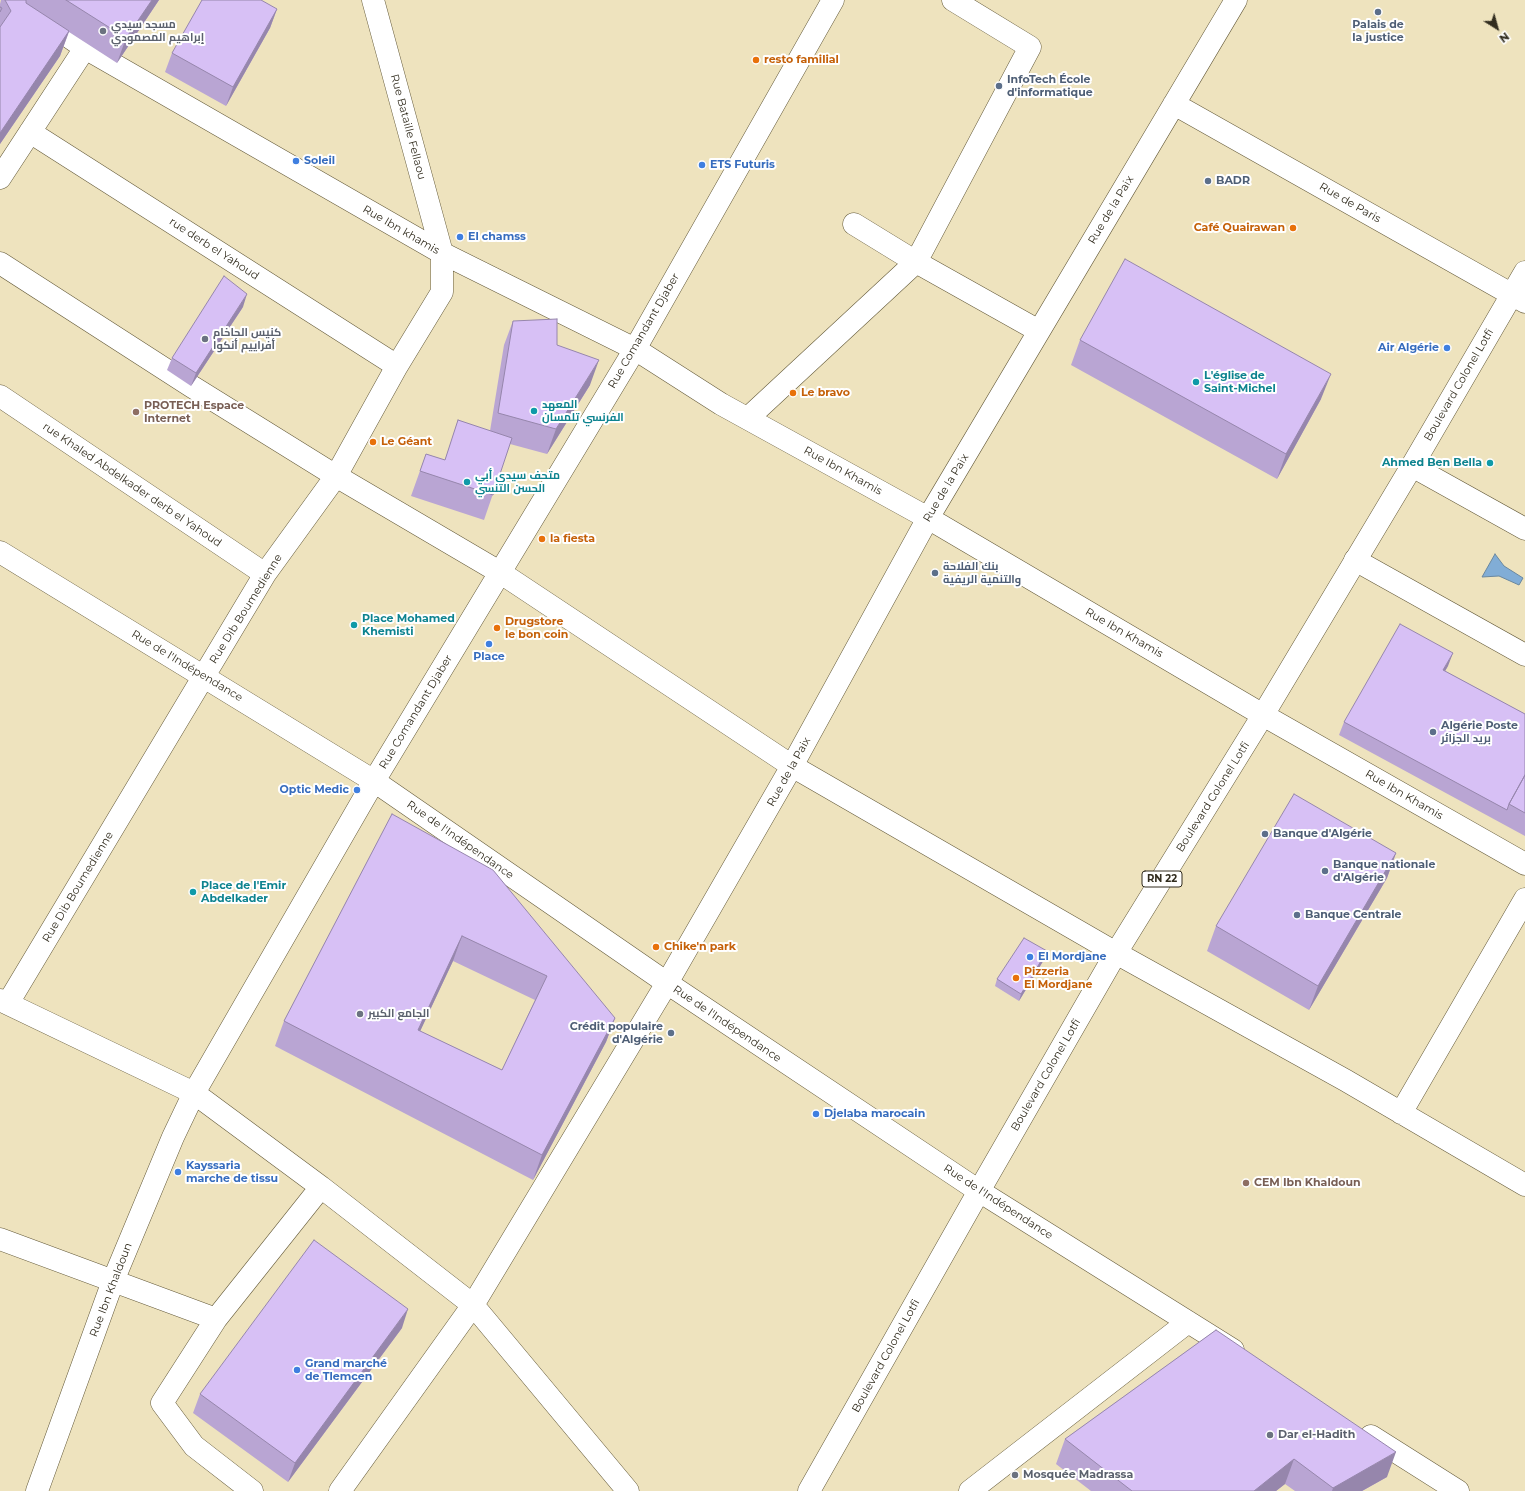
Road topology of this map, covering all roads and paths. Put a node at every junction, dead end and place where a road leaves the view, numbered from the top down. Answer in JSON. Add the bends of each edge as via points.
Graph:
{"nodes":[{"id":1,"x":15,"y":0,"type":"edge"},
{"id":2,"x":374,"y":0,"type":"edge"},
{"id":3,"x":833,"y":0,"type":"edge"},
{"id":4,"x":952,"y":0,"type":"edge"},
{"id":5,"x":1236,"y":0,"type":"edge"},
{"id":6,"x":85,"y":48,"type":"junction"},
{"id":7,"x":1174,"y":104,"type":"junction"},
{"id":8,"x":30,"y":132,"type":"junction"},
{"id":9,"x":0,"y":178,"type":"edge"},
{"id":10,"x":854,"y":224,"type":"dead end"},
{"id":11,"x":442,"y":253,"type":"junction"},
{"id":12,"x":916,"y":262,"type":"junction"},
{"id":13,"x":0,"y":263,"type":"edge"},
{"id":14,"x":1525,"y":272,"type":"edge"},
{"id":15,"x":1518,"y":299,"type":"edge"},
{"id":16,"x":1039,"y":331,"type":"junction"},
{"id":17,"x":635,"y":349,"type":"junction"},
{"id":18,"x":397,"y":366,"type":"junction"},
{"id":19,"x":0,"y":396,"type":"edge"},
{"id":20,"x":721,"y":404,"type":"joint"},
{"id":21,"x":748,"y":418,"type":"junction"},
{"id":22,"x":1412,"y":466,"type":"junction"},
{"id":23,"x":336,"y":476,"type":"junction"},
{"id":24,"x":928,"y":518,"type":"junction"},
{"id":25,"x":1523,"y":528,"type":"edge"},
{"id":26,"x":0,"y":552,"type":"edge"},
{"id":27,"x":1355,"y":560,"type":"junction"},
{"id":28,"x":501,"y":573,"type":"junction"},
{"id":29,"x":265,"y":574,"type":"junction"},
{"id":30,"x":1525,"y":655,"type":"edge"},
{"id":31,"x":205,"y":677,"type":"junction"},
{"id":32,"x":1263,"y":714,"type":"junction"},
{"id":33,"x":792,"y":766,"type":"junction"},
{"id":34,"x":374,"y":781,"type":"junction"},
{"id":35,"x":1525,"y":864,"type":"edge"},
{"id":36,"x":1525,"y":899,"type":"edge"},
{"id":37,"x":1116,"y":953,"type":"junction"},
{"id":38,"x":667,"y":983,"type":"junction"},
{"id":39,"x":3,"y":1002,"type":"edge"},
{"id":40,"x":194,"y":1093,"type":"junction"},
{"id":41,"x":1401,"y":1112,"type":"junction"},
{"id":42,"x":1525,"y":1185,"type":"edge"},
{"id":43,"x":321,"y":1188,"type":"junction"},
{"id":44,"x":979,"y":1191,"type":"junction"},
{"id":45,"x":0,"y":1239,"type":"edge"},
{"id":46,"x":113,"y":1281,"type":"junction"},
{"id":47,"x":473,"y":1305,"type":"junction"},
{"id":48,"x":216,"y":1319,"type":"junction"},
{"id":49,"x":1188,"y":1322,"type":"junction"},
{"id":50,"x":1248,"y":1360,"type":"edge"},
{"id":51,"x":1357,"y":1428,"type":"edge"},
{"id":52,"x":37,"y":1491,"type":"edge"},
{"id":53,"x":252,"y":1491,"type":"edge"},
{"id":54,"x":340,"y":1491,"type":"edge"},
{"id":55,"x":628,"y":1491,"type":"edge"},
{"id":56,"x":809,"y":1491,"type":"edge"},
{"id":57,"x":970,"y":1491,"type":"edge"},
{"id":58,"x":1458,"y":1491,"type":"edge"}],
"edges":[{"from":1,"to":6,"type":"street","name":"Rue Ibn khamis"},
{"from":2,"to":11,"type":"street","name":"Rue Bataille Fellaou"},
{"from":3,"to":17,"type":"street","name":"Rue Comandant Djaber"},
{"from":4,"to":12,"type":"street","via":[[1030,47]]},
{"from":5,"to":7,"type":"street","name":"Rue de la Paix"},
{"from":6,"to":8,"type":"street"},
{"from":6,"to":11,"type":"street","name":"Rue Ibn khamis"},
{"from":7,"to":15,"type":"street","name":"Rue de Paris"},
{"from":7,"to":16,"type":"street","name":"Rue de la Paix"},
{"from":8,"to":9,"type":"street"},
{"from":8,"to":18,"type":"street","name":"rue derb el Yahoud"},
{"from":10,"to":12,"type":"street"},
{"from":11,"to":17,"type":"street","name":"Rue Ibn khamis"},
{"from":11,"to":18,"type":"street","name":"Rue Dib Boumedienne","via":[[442,292]]},
{"from":12,"to":16,"type":"street"},
{"from":12,"to":21,"type":"street"},
{"from":13,"to":23,"type":"street"},
{"from":14,"to":15,"type":"street","name":"Boulevard Colonel Lotfi","number":"RN 22"},
{"from":15,"to":22,"type":"street","name":"Boulevard Colonel Lotfi","number":"RN 22"},
{"from":16,"to":24,"type":"street","name":"Rue de la Paix"},
{"from":17,"to":20,"type":"street","name":"Rue Ibn khamis"},
{"from":17,"to":28,"type":"street","name":"Rue Comandant Djaber"},
{"from":18,"to":23,"type":"street","name":"Rue Dib Boumedienne"},
{"from":19,"to":29,"type":"street","name":"rue Khaled Abdelkader derb el Yahoud"},
{"from":20,"to":21,"type":"street","name":"Rue Ibn Khamis"},
{"from":21,"to":24,"type":"street","name":"Rue Ibn Khamis"},
{"from":22,"to":25,"type":"street"},
{"from":22,"to":27,"type":"street","name":"Boulevard Colonel Lotfi","number":"RN 22"},
{"from":23,"to":28,"type":"street"},
{"from":23,"to":29,"type":"street","name":"Rue Dib Boumedienne"},
{"from":24,"to":32,"type":"street","name":"Rue Ibn Khamis"},
{"from":24,"to":33,"type":"street","name":"Rue de la Paix"},
{"from":26,"to":31,"type":"street","name":"Rue de l'Indépendance"},
{"from":27,"to":30,"type":"street"},
{"from":27,"to":32,"type":"street","name":"Boulevard Colonel Lotfi","number":"RN 22"},
{"from":28,"to":33,"type":"street"},
{"from":28,"to":34,"type":"street","name":"Rue Comandant Djaber"},
{"from":29,"to":31,"type":"street","name":"Rue Dib Boumedienne"},
{"from":31,"to":34,"type":"street","name":"Rue de l'Indépendance"},
{"from":31,"to":39,"type":"street","name":"Rue Dib Boumedienne"},
{"from":32,"to":35,"type":"street","name":"Rue Ibn Khamis"},
{"from":32,"to":37,"type":"street","name":"Boulevard Colonel Lotfi","number":"RN 22"},
{"from":33,"to":37,"type":"street"},
{"from":33,"to":38,"type":"street","name":"Rue de la Paix"},
{"from":34,"to":38,"type":"street","name":"Rue de l'Indépendance"},
{"from":34,"to":40,"type":"street","name":"Rue Comandant Djaber"},
{"from":36,"to":41,"type":"street"},
{"from":37,"to":41,"type":"street"},
{"from":37,"to":44,"type":"street","name":"Boulevard Colonel Lotfi","number":"RN 22"},
{"from":38,"to":44,"type":"street","name":"Rue de l'Indépendance"},
{"from":38,"to":47,"type":"street","name":"Rue de la Paix"},
{"from":39,"to":40,"type":"street"},
{"from":40,"to":43,"type":"street"},
{"from":40,"to":46,"type":"street","name":"Rue Ibn Khaldoun"},
{"from":41,"to":42,"type":"street"},
{"from":43,"to":47,"type":"street"},
{"from":43,"to":48,"type":"street"},
{"from":44,"to":49,"type":"street","name":"Rue de l'Indépendance"},
{"from":44,"to":56,"type":"street","name":"Boulevard Colonel Lotfi","number":"RN 22"},
{"from":45,"to":46,"type":"street"},
{"from":46,"to":48,"type":"street"},
{"from":46,"to":52,"type":"street","name":"Rue Ibn Khaldoun"},
{"from":47,"to":54,"type":"street","name":"Rue de la Paix"},
{"from":47,"to":55,"type":"street"},
{"from":48,"to":53,"type":"street","via":[[162,1403],[194,1446]]},
{"from":49,"to":50,"type":"street","name":"Rue de l'Indépendance"},
{"from":49,"to":57,"type":"street"},
{"from":51,"to":58,"type":"street"}]}
